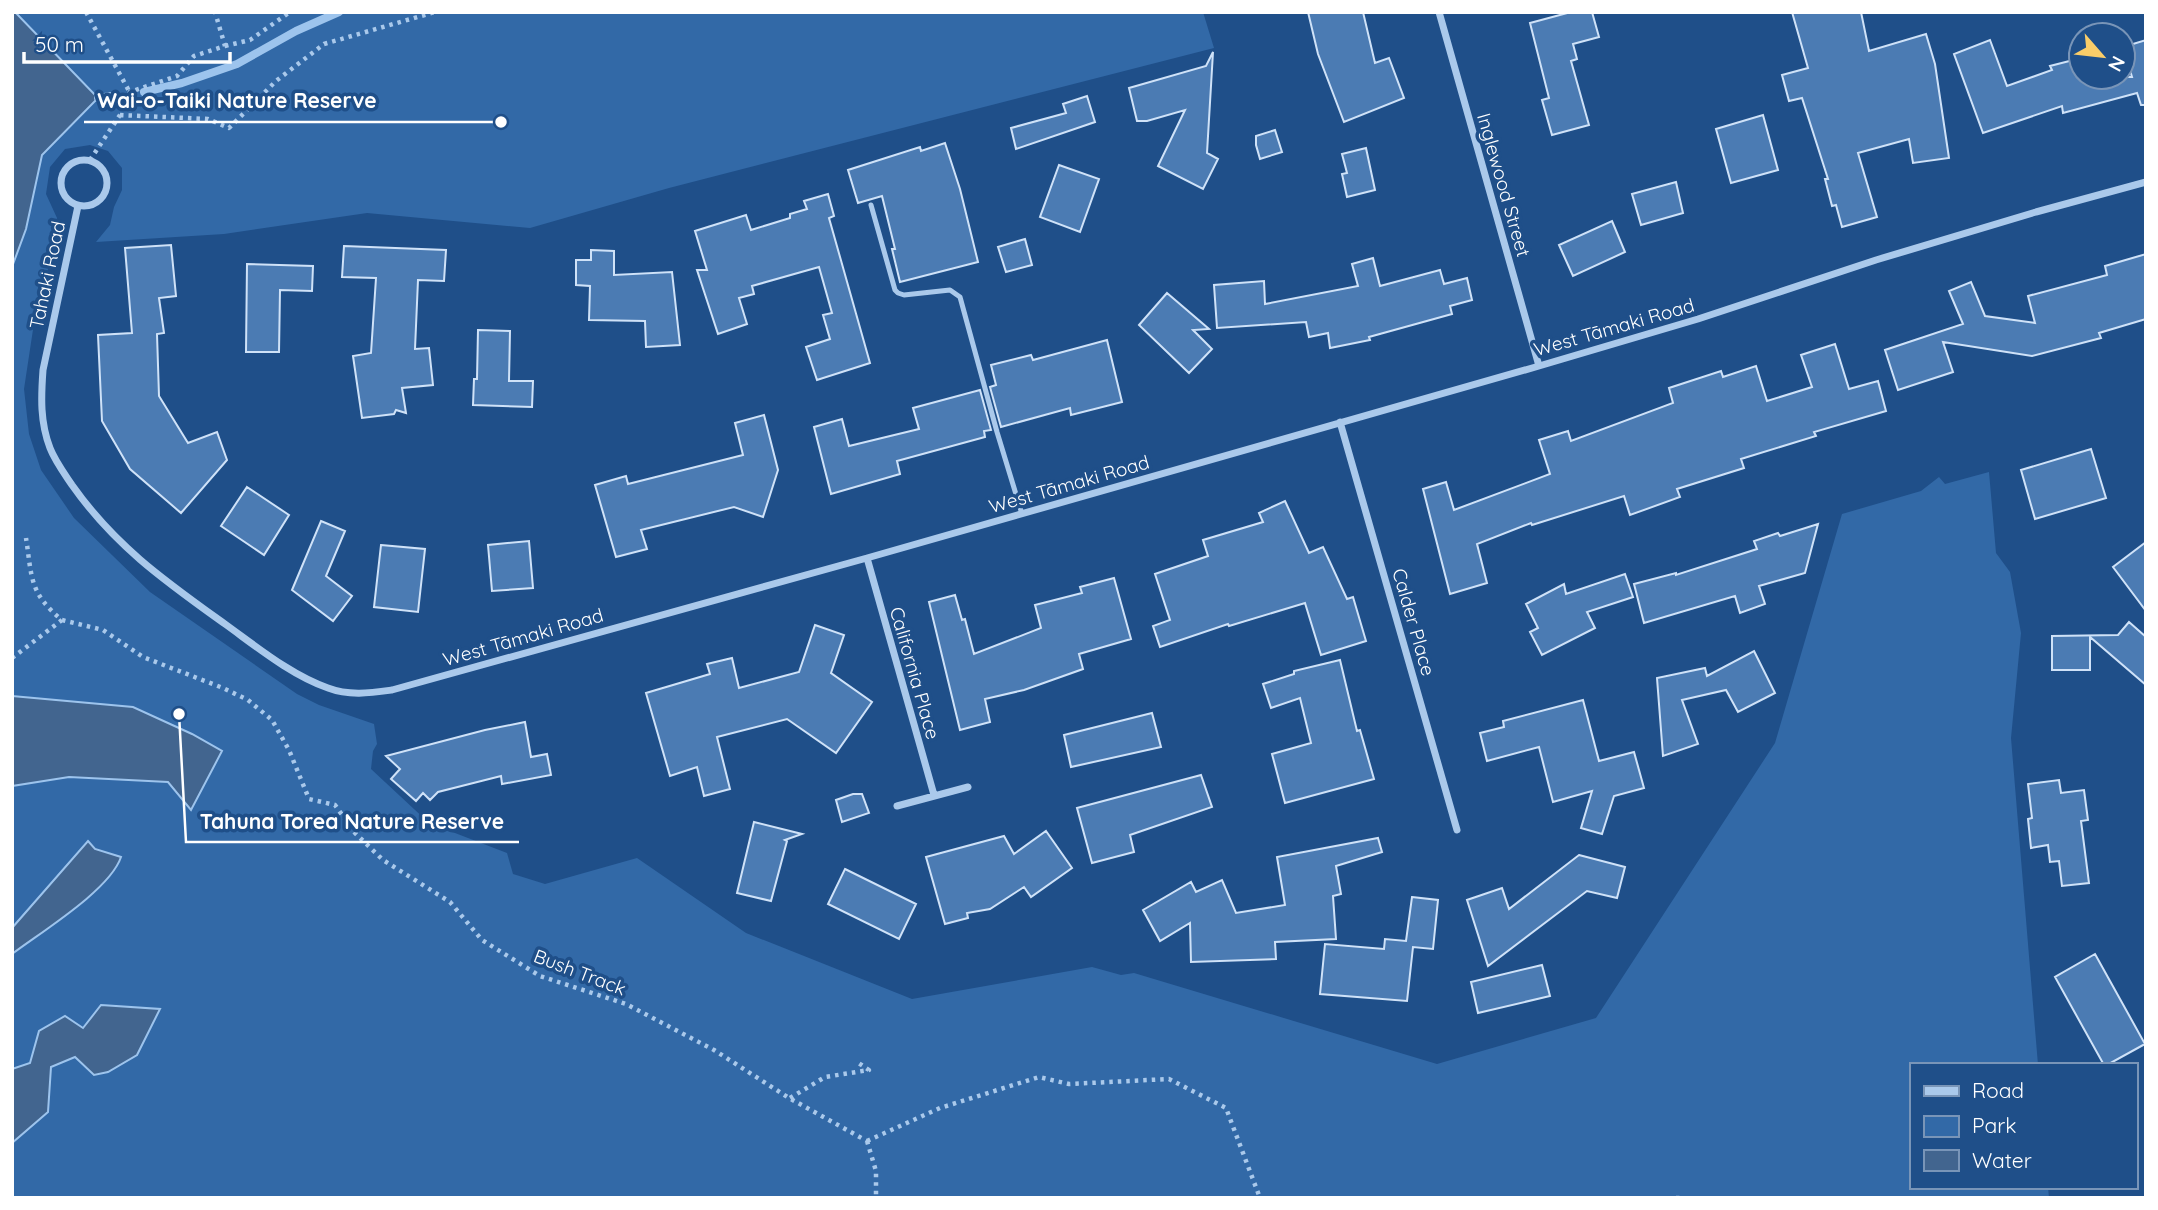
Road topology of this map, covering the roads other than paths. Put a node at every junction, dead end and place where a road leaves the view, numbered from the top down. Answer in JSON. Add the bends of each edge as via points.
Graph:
{"nodes":[{"id":1,"x":1438,"y":12,"type":"edge"},
{"id":2,"x":2146,"y":182,"type":"edge"},
{"id":3,"x":78,"y":205,"type":"junction"},
{"id":4,"x":871,"y":205,"type":"dead end"},
{"id":5,"x":1539,"y":366,"type":"junction"},
{"id":6,"x":1340,"y":422,"type":"junction"},
{"id":7,"x":63,"y":471,"type":"joint"},
{"id":8,"x":1022,"y":514,"type":"junction"},
{"id":9,"x":867,"y":558,"type":"junction"},
{"id":10,"x":968,"y":787,"type":"dead end"},
{"id":11,"x":934,"y":795,"type":"junction"},
{"id":12,"x":897,"y":806,"type":"dead end"},
{"id":13,"x":1457,"y":830,"type":"dead end"}],
"edges":[{"from":1,"to":5,"type":"street","name":"Inglewood Street"},
{"from":2,"to":5,"type":"street","name":"West Tāmaki Road","via":[[1902,252]]},
{"from":3,"to":3,"type":"street","name":"Tahaki Road","via":[[65,198],[61,177],[69,165],[90,160],[106,175],[106,189],[99,201]]},
{"from":3,"to":7,"type":"street","name":"Tahaki Road","via":[[41,397],[50,450]]},
{"from":4,"to":8,"type":"lane","via":[[895,290],[904,295],[950,290],[960,297]]},
{"from":5,"to":6,"type":"street","name":"West Tāmaki Road"},
{"from":6,"to":8,"type":"street","name":"West Tāmaki Road"},
{"from":6,"to":13,"type":"street","name":"Calder Place"},
{"from":7,"to":9,"type":"street","name":"West Tāmaki Road","via":[[98,519],[149,569],[306,678],[351,694],[392,690]]},
{"from":8,"to":9,"type":"street","name":"West Tāmaki Road"},
{"from":9,"to":11,"type":"street","name":"California Place"},
{"from":10,"to":11,"type":"street"},
{"from":11,"to":12,"type":"street"}]}
